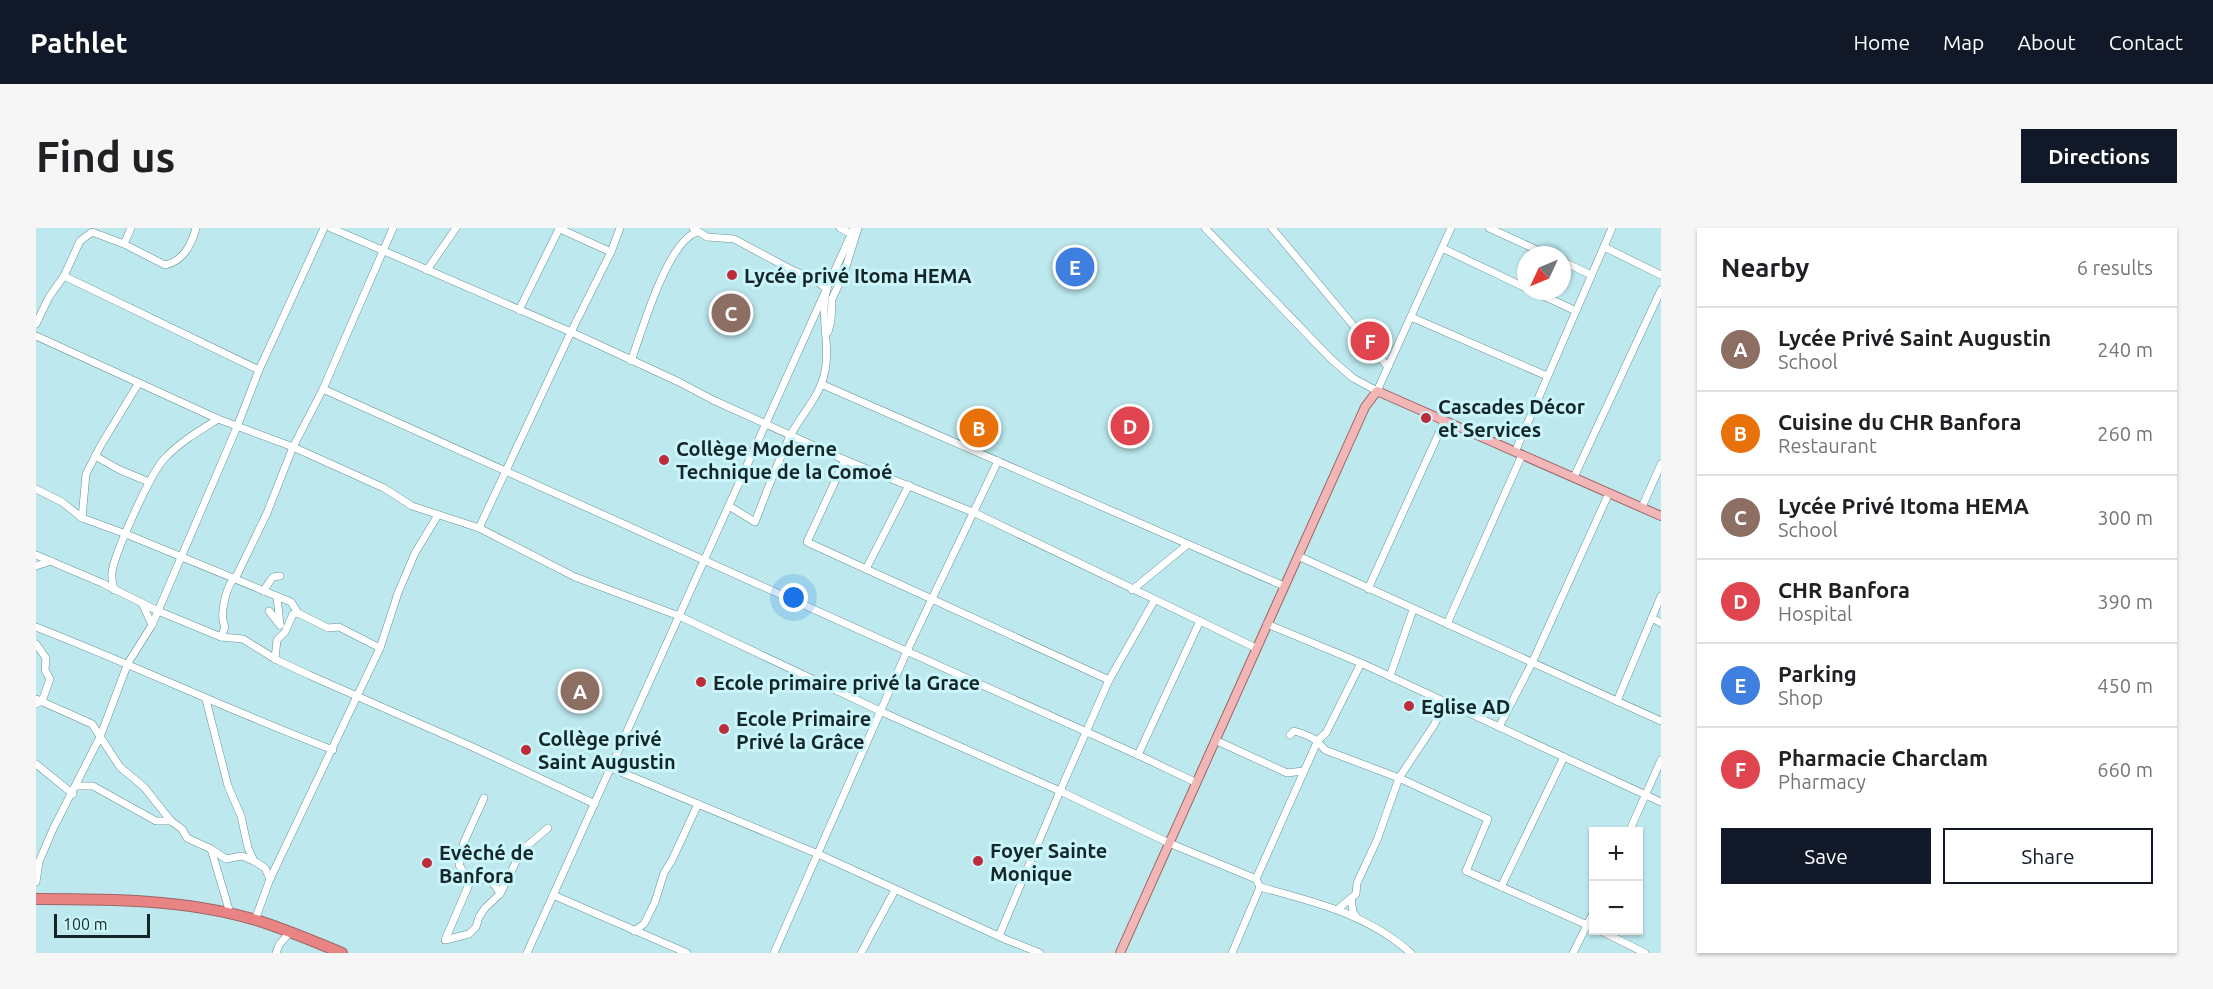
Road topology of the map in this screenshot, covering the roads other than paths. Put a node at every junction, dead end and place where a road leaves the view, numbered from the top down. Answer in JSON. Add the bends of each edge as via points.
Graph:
{"nodes":[{"id":1,"x":132,"y":228,"type":"edge"},
{"id":2,"x":196,"y":228,"type":"edge"},
{"id":3,"x":324,"y":228,"type":"edge"},
{"id":4,"x":331,"y":228,"type":"edge"},
{"id":5,"x":393,"y":228,"type":"edge"},
{"id":6,"x":456,"y":228,"type":"edge"},
{"id":7,"x":558,"y":228,"type":"edge"},
{"id":8,"x":620,"y":228,"type":"edge"},
{"id":9,"x":840,"y":228,"type":"edge"},
{"id":10,"x":1205,"y":228,"type":"edge"},
{"id":11,"x":1272,"y":228,"type":"edge"},
{"id":12,"x":1451,"y":228,"type":"edge"},
{"id":13,"x":1489,"y":228,"type":"edge"},
{"id":14,"x":1612,"y":228,"type":"edge"},
{"id":15,"x":695,"y":230,"type":"edge"},
{"id":16,"x":855,"y":230,"type":"edge"},
{"id":17,"x":124,"y":243,"type":"junction"},
{"id":18,"x":1528,"y":246,"type":"edge"},
{"id":19,"x":1604,"y":247,"type":"junction"},
{"id":20,"x":1442,"y":248,"type":"junction"},
{"id":21,"x":384,"y":252,"type":"junction"},
{"id":22,"x":611,"y":252,"type":"junction"},
{"id":23,"x":1571,"y":265,"type":"edge"},
{"id":24,"x":427,"y":270,"type":"junction"},
{"id":25,"x":1591,"y":275,"type":"junction"},
{"id":26,"x":1661,"y":275,"type":"edge"},
{"id":27,"x":64,"y":276,"type":"junction"},
{"id":28,"x":1517,"y":284,"type":"edge"},
{"id":29,"x":827,"y":289,"type":"junction"},
{"id":30,"x":1661,"y":290,"type":"edge"},
{"id":31,"x":1552,"y":300,"type":"edge"},
{"id":32,"x":519,"y":310,"type":"junction"},
{"id":33,"x":1576,"y":311,"type":"junction"},
{"id":34,"x":1411,"y":317,"type":"junction"},
{"id":35,"x":36,"y":324,"type":"edge"},
{"id":36,"x":571,"y":332,"type":"junction"},
{"id":37,"x":36,"y":336,"type":"edge"},
{"id":38,"x":826,"y":337,"type":"junction"},
{"id":39,"x":631,"y":361,"type":"junction"},
{"id":40,"x":1388,"y":368,"type":"junction"},
{"id":41,"x":259,"y":370,"type":"junction"},
{"id":42,"x":1548,"y":375,"type":"junction"},
{"id":43,"x":138,"y":384,"type":"junction"},
{"id":44,"x":821,"y":384,"type":"junction"},
{"id":45,"x":323,"y":389,"type":"junction"},
{"id":46,"x":1377,"y":391,"type":"junction"},
{"id":47,"x":218,"y":419,"type":"junction"},
{"id":48,"x":1444,"y":422,"type":"junction"},
{"id":49,"x":766,"y":424,"type":"junction"},
{"id":50,"x":237,"y":427,"type":"junction"},
{"id":51,"x":791,"y":435,"type":"junction"},
{"id":52,"x":293,"y":447,"type":"junction"},
{"id":53,"x":1518,"y":453,"type":"junction"},
{"id":54,"x":95,"y":456,"type":"junction"},
{"id":55,"x":845,"y":460,"type":"junction"},
{"id":56,"x":999,"y":461,"type":"junction"},
{"id":57,"x":1661,"y":464,"type":"edge"},
{"id":58,"x":505,"y":471,"type":"junction"},
{"id":59,"x":1574,"y":477,"type":"junction"},
{"id":60,"x":150,"y":482,"type":"junction"},
{"id":61,"x":909,"y":485,"type":"junction"},
{"id":62,"x":36,"y":489,"type":"edge"},
{"id":63,"x":1609,"y":493,"type":"junction"},
{"id":64,"x":729,"y":506,"type":"junction"},
{"id":65,"x":1642,"y":507,"type":"junction"},
{"id":66,"x":975,"y":513,"type":"junction"},
{"id":67,"x":438,"y":515,"type":"junction"},
{"id":68,"x":1661,"y":516,"type":"edge"},
{"id":69,"x":82,"y":518,"type":"junction"},
{"id":70,"x":480,"y":528,"type":"junction"},
{"id":71,"x":126,"y":534,"type":"junction"},
{"id":72,"x":1186,"y":545,"type":"junction"},
{"id":73,"x":36,"y":555,"type":"edge"},
{"id":74,"x":1298,"y":556,"type":"junction"},
{"id":75,"x":181,"y":558,"type":"junction"},
{"id":76,"x":705,"y":560,"type":"junction"},
{"id":77,"x":51,"y":561,"type":"junction"},
{"id":78,"x":36,"y":566,"type":"edge"},
{"id":79,"x":866,"y":570,"type":"junction"},
{"id":80,"x":280,"y":576,"type":"dead end"},
{"id":81,"x":233,"y":578,"type":"junction"},
{"id":82,"x":1284,"y":586,"type":"junction"},
{"id":83,"x":1368,"y":589,"type":"junction"},
{"id":84,"x":114,"y":590,"type":"junction"},
{"id":85,"x":1132,"y":590,"type":"junction"},
{"id":86,"x":263,"y":591,"type":"junction"},
{"id":87,"x":1661,"y":596,"type":"edge"},
{"id":88,"x":278,"y":597,"type":"junction"},
{"id":89,"x":932,"y":601,"type":"junction"},
{"id":90,"x":1154,"y":601,"type":"junction"},
{"id":91,"x":142,"y":603,"type":"junction"},
{"id":92,"x":1413,"y":610,"type":"junction"},
{"id":93,"x":158,"y":611,"type":"junction"},
{"id":94,"x":269,"y":611,"type":"dead end"},
{"id":95,"x":298,"y":613,"type":"junction"},
{"id":96,"x":679,"y":616,"type":"junction"},
{"id":97,"x":1652,"y":618,"type":"junction"},
{"id":98,"x":1200,"y":621,"type":"junction"},
{"id":99,"x":1661,"y":623,"type":"edge"},
{"id":100,"x":1267,"y":624,"type":"junction"},
{"id":101,"x":1448,"y":624,"type":"junction"},
{"id":102,"x":152,"y":625,"type":"junction"},
{"id":103,"x":280,"y":625,"type":"junction"},
{"id":104,"x":36,"y":627,"type":"edge"},
{"id":105,"x":285,"y":632,"type":"junction"},
{"id":106,"x":221,"y":636,"type":"junction"},
{"id":107,"x":36,"y":644,"type":"edge"},
{"id":108,"x":380,"y":648,"type":"junction"},
{"id":109,"x":1256,"y":648,"type":"junction"},
{"id":110,"x":908,"y":651,"type":"junction"},
{"id":111,"x":275,"y":659,"type":"junction"},
{"id":112,"x":128,"y":663,"type":"junction"},
{"id":113,"x":1361,"y":663,"type":"junction"},
{"id":114,"x":1532,"y":663,"type":"junction"},
{"id":115,"x":1389,"y":676,"type":"junction"},
{"id":116,"x":1109,"y":680,"type":"junction"},
{"id":117,"x":358,"y":698,"type":"junction"},
{"id":118,"x":206,"y":700,"type":"junction"},
{"id":119,"x":38,"y":701,"type":"edge"},
{"id":120,"x":1617,"y":701,"type":"junction"},
{"id":121,"x":1446,"y":702,"type":"junction"},
{"id":122,"x":882,"y":712,"type":"junction"},
{"id":123,"x":1661,"y":721,"type":"edge"},
{"id":124,"x":1499,"y":727,"type":"junction"},
{"id":125,"x":1087,"y":732,"type":"junction"},
{"id":126,"x":1326,"y":733,"type":"junction"},
{"id":127,"x":1290,"y":735,"type":"dead end"},
{"id":128,"x":100,"y":737,"type":"junction"},
{"id":129,"x":1215,"y":740,"type":"junction"},
{"id":130,"x":1318,"y":740,"type":"junction"},
{"id":131,"x":333,"y":750,"type":"junction"},
{"id":132,"x":1327,"y":751,"type":"junction"},
{"id":133,"x":1138,"y":755,"type":"junction"},
{"id":134,"x":1564,"y":757,"type":"junction"},
{"id":135,"x":1661,"y":760,"type":"edge"},
{"id":136,"x":1307,"y":763,"type":"junction"},
{"id":137,"x":36,"y":764,"type":"edge"},
{"id":138,"x":611,"y":768,"type":"junction"},
{"id":139,"x":1303,"y":771,"type":"junction"},
{"id":140,"x":1287,"y":773,"type":"junction"},
{"id":141,"x":1399,"y":778,"type":"junction"},
{"id":142,"x":1195,"y":782,"type":"junction"},
{"id":143,"x":1298,"y":784,"type":"junction"},
{"id":144,"x":76,"y":786,"type":"junction"},
{"id":145,"x":1060,"y":790,"type":"junction"},
{"id":146,"x":73,"y":794,"type":"junction"},
{"id":147,"x":1645,"y":796,"type":"junction"},
{"id":148,"x":484,"y":798,"type":"dead end"},
{"id":149,"x":1661,"y":802,"type":"edge"},
{"id":150,"x":595,"y":804,"type":"junction"},
{"id":151,"x":698,"y":804,"type":"junction"},
{"id":152,"x":171,"y":821,"type":"junction"},
{"id":153,"x":1631,"y":827,"type":"edge"},
{"id":154,"x":548,"y":828,"type":"dead end"},
{"id":155,"x":1169,"y":843,"type":"junction"},
{"id":156,"x":211,"y":849,"type":"junction"},
{"id":157,"x":818,"y":854,"type":"junction"},
{"id":158,"x":254,"y":861,"type":"junction"},
{"id":159,"x":270,"y":879,"type":"junction"},
{"id":160,"x":1256,"y":879,"type":"junction"},
{"id":161,"x":36,"y":882,"type":"edge"},
{"id":162,"x":470,"y":882,"type":"junction"},
{"id":163,"x":1260,"y":887,"type":"junction"},
{"id":164,"x":1501,"y":887,"type":"junction"},
{"id":165,"x":895,"y":890,"type":"junction"},
{"id":166,"x":500,"y":894,"type":"junction"},
{"id":167,"x":553,"y":895,"type":"junction"},
{"id":168,"x":1351,"y":898,"type":"junction"},
{"id":169,"x":36,"y":899,"type":"edge"},
{"id":170,"x":1338,"y":909,"type":"junction"},
{"id":171,"x":230,"y":913,"type":"junction"},
{"id":172,"x":1357,"y":918,"type":"junction"},
{"id":173,"x":255,"y":920,"type":"junction"},
{"id":174,"x":1589,"y":926,"type":"edge"},
{"id":175,"x":1589,"y":928,"type":"edge"},
{"id":176,"x":634,"y":931,"type":"junction"},
{"id":177,"x":290,"y":932,"type":"junction"},
{"id":178,"x":1609,"y":935,"type":"edge"},
{"id":179,"x":999,"y":936,"type":"junction"},
{"id":180,"x":276,"y":953,"type":"edge"},
{"id":181,"x":342,"y":953,"type":"edge"},
{"id":182,"x":527,"y":953,"type":"edge"},
{"id":183,"x":687,"y":953,"type":"edge"},
{"id":184,"x":774,"y":953,"type":"edge"},
{"id":185,"x":861,"y":953,"type":"edge"},
{"id":186,"x":1040,"y":953,"type":"edge"},
{"id":187,"x":1120,"y":953,"type":"edge"},
{"id":188,"x":1232,"y":953,"type":"edge"},
{"id":189,"x":1411,"y":953,"type":"edge"},
{"id":190,"x":1573,"y":953,"type":"edge"},
{"id":191,"x":1645,"y":953,"type":"edge"}],
"edges":[{"from":1,"to":17,"type":"street"},
{"from":2,"to":17,"type":"street","via":[[177,262],[165,265]]},
{"from":3,"to":41,"type":"street"},
{"from":4,"to":21,"type":"street"},
{"from":5,"to":21,"type":"street"},
{"from":6,"to":24,"type":"street"},
{"from":7,"to":22,"type":"street"},
{"from":7,"to":32,"type":"street"},
{"from":8,"to":22,"type":"street"},
{"from":9,"to":16,"type":"street"},
{"from":10,"to":46,"type":"street","via":[[1331,359],[1353,378]]},
{"from":11,"to":40,"type":"street"},
{"from":12,"to":20,"type":"street"},
{"from":13,"to":18,"type":"street"},
{"from":14,"to":19,"type":"street"},
{"from":15,"to":29,"type":"street","via":[[716,239],[734,238]]},
{"from":15,"to":39,"type":"street","via":[[664,272]]},
{"from":16,"to":29,"type":"street"},
{"from":16,"to":38,"type":"street","via":[[844,273],[832,299]]},
{"from":17,"to":27,"type":"street","via":[[92,232],[80,241]]},
{"from":19,"to":25,"type":"street"},
{"from":19,"to":26,"type":"street"},
{"from":20,"to":28,"type":"street"},
{"from":20,"to":34,"type":"street"},
{"from":21,"to":24,"type":"street"},
{"from":21,"to":45,"type":"street"},
{"from":22,"to":36,"type":"street"},
{"from":23,"to":25,"type":"street"},
{"from":24,"to":32,"type":"street"},
{"from":25,"to":33,"type":"street"},
{"from":27,"to":35,"type":"street"},
{"from":27,"to":41,"type":"street"},
{"from":29,"to":38,"type":"street","via":[[822,304]]},
{"from":29,"to":49,"type":"street"},
{"from":30,"to":59,"type":"street"},
{"from":31,"to":33,"type":"street"},
{"from":32,"to":36,"type":"street"},
{"from":33,"to":42,"type":"street"},
{"from":34,"to":40,"type":"street"},
{"from":34,"to":42,"type":"street"},
{"from":36,"to":39,"type":"street"},
{"from":36,"to":58,"type":"street"},
{"from":37,"to":43,"type":"street"},
{"from":38,"to":44,"type":"street"},
{"from":39,"to":49,"type":"street"},
{"from":40,"to":46,"type":"street"},
{"from":41,"to":50,"type":"street"},
{"from":42,"to":53,"type":"street"},
{"from":43,"to":47,"type":"street"},
{"from":43,"to":54,"type":"street"},
{"from":44,"to":51,"type":"street"},
{"from":44,"to":56,"type":"street"},
{"from":45,"to":52,"type":"street"},
{"from":45,"to":58,"type":"street"},
{"from":46,"to":48,"type":"main road"},
{"from":46,"to":74,"type":"main road","via":[[1365,407]]},
{"from":47,"to":50,"type":"street"},
{"from":47,"to":60,"type":"street","via":[[163,459]]},
{"from":48,"to":53,"type":"main road"},
{"from":48,"to":83,"type":"street"},
{"from":49,"to":51,"type":"street"},
{"from":49,"to":64,"type":"street"},
{"from":50,"to":52,"type":"street"},
{"from":50,"to":75,"type":"street"},
{"from":51,"to":55,"type":"street"},
{"from":51,"to":64,"type":"street","via":[[755,522]]},
{"from":52,"to":67,"type":"street"},
{"from":52,"to":81,"type":"street","via":[[267,513]]},
{"from":53,"to":59,"type":"main road"},
{"from":53,"to":101,"type":"street"},
{"from":54,"to":60,"type":"street"},
{"from":54,"to":69,"type":"street","via":[[86,474]]},
{"from":55,"to":61,"type":"street"},
{"from":55,"to":79,"type":"street","via":[[807,542]]},
{"from":56,"to":66,"type":"street"},
{"from":56,"to":72,"type":"street"},
{"from":57,"to":65,"type":"street"},
{"from":58,"to":70,"type":"street"},
{"from":58,"to":76,"type":"street"},
{"from":59,"to":63,"type":"main road"},
{"from":60,"to":71,"type":"street"},
{"from":61,"to":66,"type":"street"},
{"from":61,"to":79,"type":"street"},
{"from":62,"to":69,"type":"street"},
{"from":63,"to":65,"type":"main road"},
{"from":63,"to":114,"type":"street"},
{"from":64,"to":76,"type":"street"},
{"from":65,"to":68,"type":"main road"},
{"from":66,"to":85,"type":"street"},
{"from":66,"to":89,"type":"street"},
{"from":67,"to":70,"type":"street"},
{"from":67,"to":108,"type":"street","via":[[398,593]]},
{"from":69,"to":71,"type":"street"},
{"from":70,"to":96,"type":"street","via":[[575,577]]},
{"from":71,"to":75,"type":"street"},
{"from":71,"to":84,"type":"street","via":[[112,572]]},
{"from":72,"to":82,"type":"street"},
{"from":72,"to":85,"type":"street"},
{"from":73,"to":77,"type":"street"},
{"from":74,"to":82,"type":"main road"},
{"from":74,"to":83,"type":"street"},
{"from":75,"to":81,"type":"street"},
{"from":75,"to":93,"type":"street"},
{"from":76,"to":96,"type":"street"},
{"from":76,"to":110,"type":"street"},
{"from":77,"to":78,"type":"street"},
{"from":77,"to":84,"type":"street"},
{"from":79,"to":89,"type":"street"},
{"from":80,"to":86,"type":"street","via":[[273,577]]},
{"from":81,"to":86,"type":"street"},
{"from":81,"to":106,"type":"street","via":[[224,603],[221,620],[225,627]]},
{"from":82,"to":100,"type":"main road"},
{"from":83,"to":92,"type":"street"},
{"from":84,"to":91,"type":"street"},
{"from":85,"to":90,"type":"street"},
{"from":86,"to":88,"type":"street"},
{"from":87,"to":97,"type":"street"},
{"from":88,"to":95,"type":"street","via":[[291,602]]},
{"from":88,"to":103,"type":"street"},
{"from":89,"to":110,"type":"street"},
{"from":89,"to":116,"type":"street"},
{"from":90,"to":98,"type":"street"},
{"from":90,"to":116,"type":"street"},
{"from":91,"to":93,"type":"street"},
{"from":91,"to":102,"type":"street"},
{"from":92,"to":101,"type":"street"},
{"from":92,"to":115,"type":"street"},
{"from":93,"to":102,"type":"street"},
{"from":93,"to":106,"type":"street"},
{"from":94,"to":103,"type":"street"},
{"from":95,"to":105,"type":"street","via":[[293,614]]},
{"from":95,"to":108,"type":"street","via":[[328,628],[339,627]]},
{"from":96,"to":122,"type":"street"},
{"from":96,"to":138,"type":"street"},
{"from":97,"to":99,"type":"street"},
{"from":97,"to":120,"type":"street"},
{"from":98,"to":109,"type":"street"},
{"from":98,"to":133,"type":"street"},
{"from":100,"to":109,"type":"main road"},
{"from":100,"to":113,"type":"street"},
{"from":101,"to":114,"type":"street"},
{"from":102,"to":112,"type":"street"},
{"from":103,"to":105,"type":"street"},
{"from":104,"to":112,"type":"street"},
{"from":105,"to":111,"type":"street","via":[[277,640]]},
{"from":106,"to":111,"type":"street","via":[[243,639]]},
{"from":107,"to":119,"type":"street","via":[[46,658],[45,670],[50,679]]},
{"from":108,"to":117,"type":"street"},
{"from":109,"to":129,"type":"main road"},
{"from":110,"to":122,"type":"street"},
{"from":110,"to":125,"type":"street"},
{"from":111,"to":117,"type":"street"},
{"from":112,"to":118,"type":"street"},
{"from":112,"to":128,"type":"street"},
{"from":113,"to":115,"type":"street"},
{"from":113,"to":126,"type":"street"},
{"from":114,"to":120,"type":"street"},
{"from":114,"to":124,"type":"street"},
{"from":115,"to":121,"type":"street"},
{"from":116,"to":125,"type":"street"},
{"from":117,"to":131,"type":"street"},
{"from":117,"to":150,"type":"street"},
{"from":118,"to":131,"type":"street"},
{"from":118,"to":158,"type":"street","via":[[228,786]]},
{"from":119,"to":128,"type":"street","via":[[92,724]]},
{"from":120,"to":123,"type":"street"},
{"from":121,"to":124,"type":"street"},
{"from":121,"to":141,"type":"street"},
{"from":122,"to":145,"type":"street"},
{"from":122,"to":157,"type":"street"},
{"from":124,"to":134,"type":"street"},
{"from":125,"to":133,"type":"street"},
{"from":125,"to":145,"type":"street"},
{"from":126,"to":130,"type":"street"},
{"from":126,"to":132,"type":"street"},
{"from":127,"to":130,"type":"street","via":[[1294,731]]},
{"from":128,"to":144,"type":"street"},
{"from":128,"to":152,"type":"street","via":[[120,767],[144,787]]},
{"from":129,"to":140,"type":"street"},
{"from":129,"to":142,"type":"main road"},
{"from":130,"to":132,"type":"street"},
{"from":130,"to":136,"type":"street"},
{"from":131,"to":159,"type":"street"},
{"from":132,"to":136,"type":"street"},
{"from":132,"to":141,"type":"street"},
{"from":133,"to":142,"type":"street"},
{"from":134,"to":147,"type":"street"},
{"from":134,"to":164,"type":"street"},
{"from":135,"to":147,"type":"street"},
{"from":136,"to":139,"type":"street"},
{"from":137,"to":146,"type":"street"},
{"from":138,"to":150,"type":"street"},
{"from":138,"to":151,"type":"street"},
{"from":139,"to":140,"type":"street"},
{"from":139,"to":143,"type":"street"},
{"from":140,"to":143,"type":"street"},
{"from":141,"to":164,"type":"street","via":[[1488,819],[1466,870]]},
{"from":141,"to":168,"type":"street","via":[[1356,894]]},
{"from":142,"to":155,"type":"main road"},
{"from":143,"to":160,"type":"street"},
{"from":144,"to":146,"type":"street"},
{"from":144,"to":152,"type":"street","via":[[93,786],[156,821]]},
{"from":145,"to":155,"type":"street"},
{"from":145,"to":179,"type":"street"},
{"from":146,"to":161,"type":"street","via":[[39,862]]},
{"from":147,"to":149,"type":"street"},
{"from":147,"to":153,"type":"street"},
{"from":148,"to":162,"type":"street","via":[[464,842],[459,865]]},
{"from":150,"to":167,"type":"street"},
{"from":151,"to":157,"type":"street"},
{"from":151,"to":176,"type":"street","via":[[644,924]]},
{"from":152,"to":156,"type":"street","via":[[187,838]]},
{"from":154,"to":166,"type":"street","via":[[522,850]]},
{"from":155,"to":160,"type":"street"},
{"from":155,"to":187,"type":"main road"},
{"from":156,"to":158,"type":"street","via":[[226,859],[242,856]]},
{"from":156,"to":171,"type":"street"},
{"from":157,"to":165,"type":"street"},
{"from":157,"to":184,"type":"street"},
{"from":158,"to":159,"type":"street","via":[[265,868]]},
{"from":159,"to":173,"type":"street"},
{"from":160,"to":163,"type":"street"},
{"from":162,"to":166,"type":"street","via":[[488,880]]},
{"from":162,"to":166,"type":"street","via":[[445,940],[469,934],[485,908]]},
{"from":163,"to":170,"type":"street"},
{"from":163,"to":188,"type":"street"},
{"from":164,"to":174,"type":"street"},
{"from":165,"to":179,"type":"street"},
{"from":165,"to":185,"type":"street"},
{"from":167,"to":176,"type":"street"},
{"from":167,"to":182,"type":"street"},
{"from":168,"to":170,"type":"street"},
{"from":168,"to":172,"type":"street"},
{"from":169,"to":171,"type":"highway","via":[[130,899]]},
{"from":170,"to":172,"type":"street"},
{"from":171,"to":173,"type":"highway"},
{"from":172,"to":189,"type":"street","via":[[1395,938]]},
{"from":173,"to":177,"type":"highway"},
{"from":175,"to":190,"type":"street"},
{"from":176,"to":183,"type":"street"},
{"from":177,"to":180,"type":"street"},
{"from":177,"to":181,"type":"highway"},
{"from":178,"to":191,"type":"street"},
{"from":179,"to":186,"type":"street"}]}
